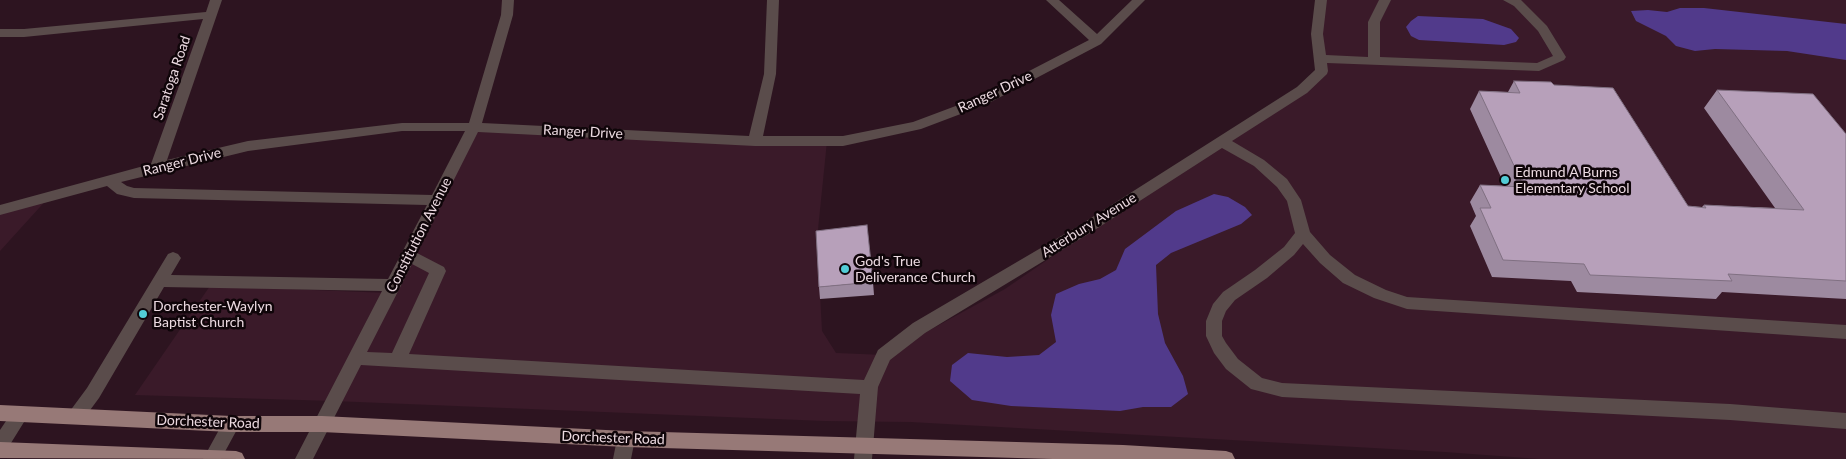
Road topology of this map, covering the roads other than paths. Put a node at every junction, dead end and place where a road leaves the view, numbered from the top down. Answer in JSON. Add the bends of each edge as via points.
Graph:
{"nodes":[{"id":1,"x":216,"y":0,"type":"edge"},
{"id":2,"x":508,"y":0,"type":"edge"},
{"id":3,"x":773,"y":0,"type":"edge"},
{"id":4,"x":1052,"y":0,"type":"edge"},
{"id":5,"x":1139,"y":0,"type":"edge"},
{"id":6,"x":1321,"y":0,"type":"edge"},
{"id":7,"x":1385,"y":0,"type":"edge"},
{"id":8,"x":1509,"y":0,"type":"edge"},
{"id":9,"x":209,"y":15,"type":"junction"},
{"id":10,"x":0,"y":33,"type":"edge"},
{"id":11,"x":1097,"y":41,"type":"junction"},
{"id":12,"x":1320,"y":59,"type":"junction"},
{"id":13,"x":1374,"y":61,"type":"junction"},
{"id":14,"x":474,"y":127,"type":"junction"},
{"id":15,"x":755,"y":141,"type":"junction"},
{"id":16,"x":1221,"y":141,"type":"junction"},
{"id":17,"x":157,"y":167,"type":"junction"},
{"id":18,"x":110,"y":180,"type":"junction"},
{"id":19,"x":437,"y":200,"type":"junction"},
{"id":20,"x":0,"y":210,"type":"edge"},
{"id":21,"x":1302,"y":234,"type":"junction"},
{"id":22,"x":408,"y":255,"type":"junction"},
{"id":23,"x":173,"y":258,"type":"dead end"},
{"id":24,"x":159,"y":281,"type":"junction"},
{"id":25,"x":393,"y":285,"type":"junction"},
{"id":26,"x":1846,"y":332,"type":"edge"},
{"id":27,"x":356,"y":358,"type":"junction"},
{"id":28,"x":397,"y":360,"type":"junction"},
{"id":29,"x":869,"y":386,"type":"junction"},
{"id":30,"x":0,"y":412,"type":"edge"},
{"id":31,"x":20,"y":414,"type":"junction"},
{"id":32,"x":76,"y":416,"type":"junction"},
{"id":33,"x":1846,"y":420,"type":"edge"},
{"id":34,"x":231,"y":424,"type":"junction"},
{"id":35,"x":322,"y":424,"type":"junction"},
{"id":36,"x":626,"y":439,"type":"junction"},
{"id":37,"x":0,"y":446,"type":"edge"},
{"id":38,"x":0,"y":450,"type":"edge"},
{"id":39,"x":863,"y":452,"type":"edge"},
{"id":40,"x":1124,"y":456,"type":"edge"},
{"id":41,"x":213,"y":459,"type":"edge"},
{"id":42,"x":236,"y":459,"type":"edge"},
{"id":43,"x":304,"y":459,"type":"edge"},
{"id":44,"x":622,"y":459,"type":"edge"},
{"id":45,"x":1226,"y":459,"type":"edge"}],
"edges":[{"from":1,"to":9,"type":"street","name":"Saratoga Road"},
{"from":2,"to":14,"type":"street","name":"Constitution Avenue","via":[[507,15]]},
{"from":3,"to":15,"type":"street","via":[[770,74]]},
{"from":4,"to":11,"type":"street"},
{"from":5,"to":11,"type":"street","name":"Ranger Drive"},
{"from":6,"to":12,"type":"street","name":"Atterbury Avenue","via":[[1317,34]]},
{"from":7,"to":13,"type":"street","via":[[1374,22]]},
{"from":8,"to":13,"type":"street","via":[[1518,3],[1543,29],[1560,57],[1539,67]]},
{"from":9,"to":10,"type":"street"},
{"from":9,"to":17,"type":"street","name":"Saratoga Road"},
{"from":11,"to":15,"type":"street","name":"Ranger Drive","via":[[982,101],[916,126],[843,141]]},
{"from":12,"to":13,"type":"street"},
{"from":12,"to":16,"type":"street","name":"Atterbury Avenue","via":[[1322,71],[1302,90]]},
{"from":14,"to":15,"type":"street","name":"Ranger Drive"},
{"from":14,"to":17,"type":"street","name":"Ranger Drive","via":[[402,127],[248,146]]},
{"from":14,"to":19,"type":"street","name":"Constitution Avenue"},
{"from":16,"to":21,"type":"street","via":[[1282,182],[1294,200]]},
{"from":16,"to":29,"type":"street","name":"Atterbury Avenue","via":[[1085,229],[919,328],[884,354]]},
{"from":17,"to":18,"type":"street","name":"Ranger Drive"},
{"from":18,"to":19,"type":"street","via":[[122,190],[134,193]]},
{"from":18,"to":20,"type":"street","name":"Ranger Drive"},
{"from":19,"to":22,"type":"street","name":"Constitution Avenue"},
{"from":21,"to":26,"type":"street","via":[[1349,279],[1407,303]]},
{"from":21,"to":33,"type":"street","via":[[1282,257],[1229,296],[1214,321],[1214,336],[1220,348],[1232,364],[1257,384],[1292,391]]},
{"from":22,"to":25,"type":"street","name":"Constitution Avenue"},
{"from":22,"to":28,"type":"street","via":[[438,271]]},
{"from":23,"to":24,"type":"street"},
{"from":24,"to":25,"type":"street"},
{"from":24,"to":32,"type":"street"},
{"from":25,"to":27,"type":"street","name":"Constitution Avenue"},
{"from":27,"to":28,"type":"street"},
{"from":27,"to":35,"type":"street","name":"Constitution Avenue"},
{"from":28,"to":29,"type":"street"},
{"from":29,"to":39,"type":"street","name":"Atterbury Avenue"},
{"from":30,"to":31,"type":"main road","name":"Dorchester Road"},
{"from":31,"to":32,"type":"main road","name":"Dorchester Road"},
{"from":31,"to":37,"type":"street"},
{"from":32,"to":34,"type":"main road","name":"Dorchester Road"},
{"from":34,"to":35,"type":"main road","name":"Dorchester Road"},
{"from":34,"to":41,"type":"street"},
{"from":35,"to":36,"type":"main road","name":"Dorchester Road"},
{"from":35,"to":43,"type":"street","name":"Constitution Avenue"},
{"from":36,"to":39,"type":"main road","name":"Dorchester Road"},
{"from":36,"to":44,"type":"street"},
{"from":38,"to":41,"type":"main road"},
{"from":39,"to":40,"type":"main road","name":"Dorchester Road"},
{"from":40,"to":45,"type":"main road","name":"Dorchester Road"},
{"from":41,"to":42,"type":"main road"}]}
